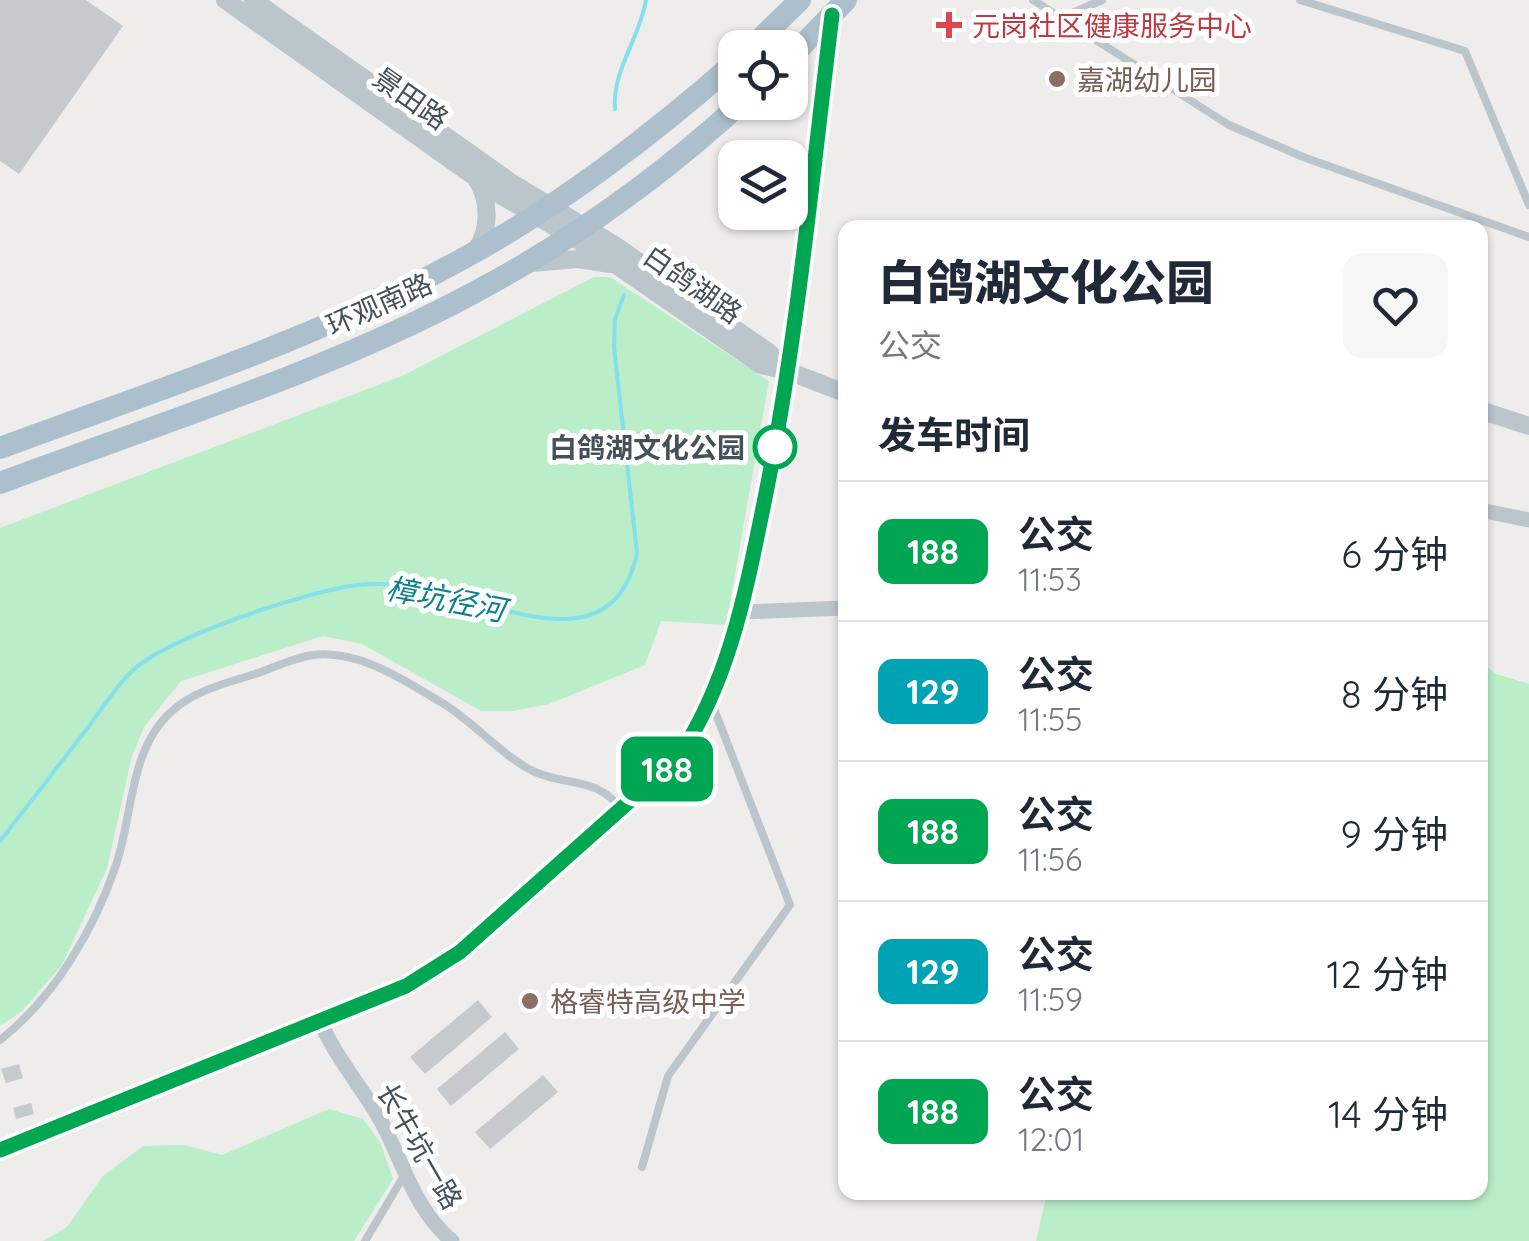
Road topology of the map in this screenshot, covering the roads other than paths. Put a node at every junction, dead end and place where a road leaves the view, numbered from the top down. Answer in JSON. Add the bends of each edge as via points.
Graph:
{"nodes":[{"id":1,"x":225,"y":0,"type":"edge"},
{"id":2,"x":253,"y":0,"type":"edge"},
{"id":3,"x":800,"y":0,"type":"edge"},
{"id":4,"x":1033,"y":0,"type":"edge"},
{"id":5,"x":1102,"y":0,"type":"edge"},
{"id":6,"x":1300,"y":0,"type":"edge"},
{"id":7,"x":839,"y":8,"type":"edge"},
{"id":8,"x":1063,"y":18,"type":"junction"},
{"id":9,"x":769,"y":30,"type":"edge"},
{"id":10,"x":808,"y":40,"type":"edge"},
{"id":11,"x":718,"y":76,"type":"edge"},
{"id":12,"x":721,"y":120,"type":"edge"},
{"id":13,"x":474,"y":177,"type":"junction"},
{"id":14,"x":1529,"y":206,"type":"edge"},
{"id":15,"x":541,"y":210,"type":"junction"},
{"id":16,"x":1482,"y":220,"type":"edge"},
{"id":17,"x":1488,"y":222,"type":"edge"},
{"id":18,"x":576,"y":230,"type":"junction"},
{"id":19,"x":1529,"y":236,"type":"edge"},
{"id":20,"x":474,"y":253,"type":"junction"},
{"id":21,"x":522,"y":266,"type":"junction"},
{"id":22,"x":620,"y":268,"type":"junction"},
{"id":23,"x":788,"y":370,"type":"junction"},
{"id":24,"x":838,"y":390,"type":"edge"},
{"id":25,"x":1488,"y":413,"type":"edge"},
{"id":26,"x":1529,"y":426,"type":"edge"},
{"id":27,"x":0,"y":448,"type":"edge"},
{"id":28,"x":0,"y":483,"type":"edge"},
{"id":29,"x":1488,"y":512,"type":"edge"},
{"id":30,"x":1529,"y":520,"type":"edge"},
{"id":31,"x":838,"y":608,"type":"edge"},
{"id":32,"x":742,"y":612,"type":"junction"},
{"id":33,"x":709,"y":696,"type":"junction"},
{"id":34,"x":622,"y":810,"type":"junction"},
{"id":35,"x":320,"y":1020,"type":"junction"},
{"id":36,"x":0,"y":1040,"type":"edge"},
{"id":37,"x":0,"y":1150,"type":"edge"},
{"id":38,"x":642,"y":1167,"type":"dead end"},
{"id":39,"x":405,"y":1174,"type":"junction"},
{"id":40,"x":365,"y":1241,"type":"edge"},
{"id":41,"x":452,"y":1241,"type":"edge"}],
"edges":[{"from":1,"to":13,"type":"street","name":"景田路"},
{"from":2,"to":15,"type":"street","name":"景田路"},
{"from":3,"to":9,"type":"main road"},
{"from":4,"to":8,"type":"lane"},
{"from":5,"to":8,"type":"lane"},
{"from":6,"to":14,"type":"lane","via":[[1465,51]]},
{"from":7,"to":10,"type":"main road"},
{"from":7,"to":23,"type":"street"},
{"from":8,"to":16,"type":"lane","via":[[1229,126]]},
{"from":11,"to":15,"type":"main road","name":"环观南路"},
{"from":12,"to":18,"type":"main road","name":"环观南路"},
{"from":13,"to":15,"type":"street","name":"景田路"},
{"from":13,"to":20,"type":"street","via":[[486,202],[486,225]]},
{"from":15,"to":18,"type":"street","name":"景田路"},
{"from":15,"to":20,"type":"main road","name":"环观南路"},
{"from":17,"to":19,"type":"lane"},
{"from":18,"to":21,"type":"main road","name":"环观南路"},
{"from":18,"to":22,"type":"street","name":"白鸽湖路"},
{"from":18,"to":23,"type":"street","name":"白鸽湖路"},
{"from":20,"to":27,"type":"main road","name":"环观南路","via":[[324,326]]},
{"from":21,"to":22,"type":"street","via":[[578,260]]},
{"from":21,"to":28,"type":"main road","name":"环观南路","via":[[340,355]]},
{"from":22,"to":23,"type":"street","name":"白鸽湖路","via":[[761,366]]},
{"from":23,"to":24,"type":"street","name":"白鸽湖路"},
{"from":23,"to":32,"type":"street"},
{"from":25,"to":26,"type":"street"},
{"from":29,"to":30,"type":"street"},
{"from":31,"to":32,"type":"street"},
{"from":32,"to":33,"type":"street"},
{"from":33,"to":34,"type":"street","via":[[677,759]]},
{"from":33,"to":38,"type":"lane","via":[[790,905],[668,1076]]},
{"from":34,"to":35,"type":"street","via":[[436,970]]},
{"from":34,"to":36,"type":"lane","via":[[602,789],[531,770],[460,713],[360,661],[313,655],[200,693],[173,709],[152,735],[116,865],[76,950]]},
{"from":35,"to":37,"type":"street"},
{"from":35,"to":39,"type":"street","name":"长牛坑一路"},
{"from":39,"to":40,"type":"lane"},
{"from":39,"to":41,"type":"street","name":"长牛坑一路","via":[[426,1214]]}]}
